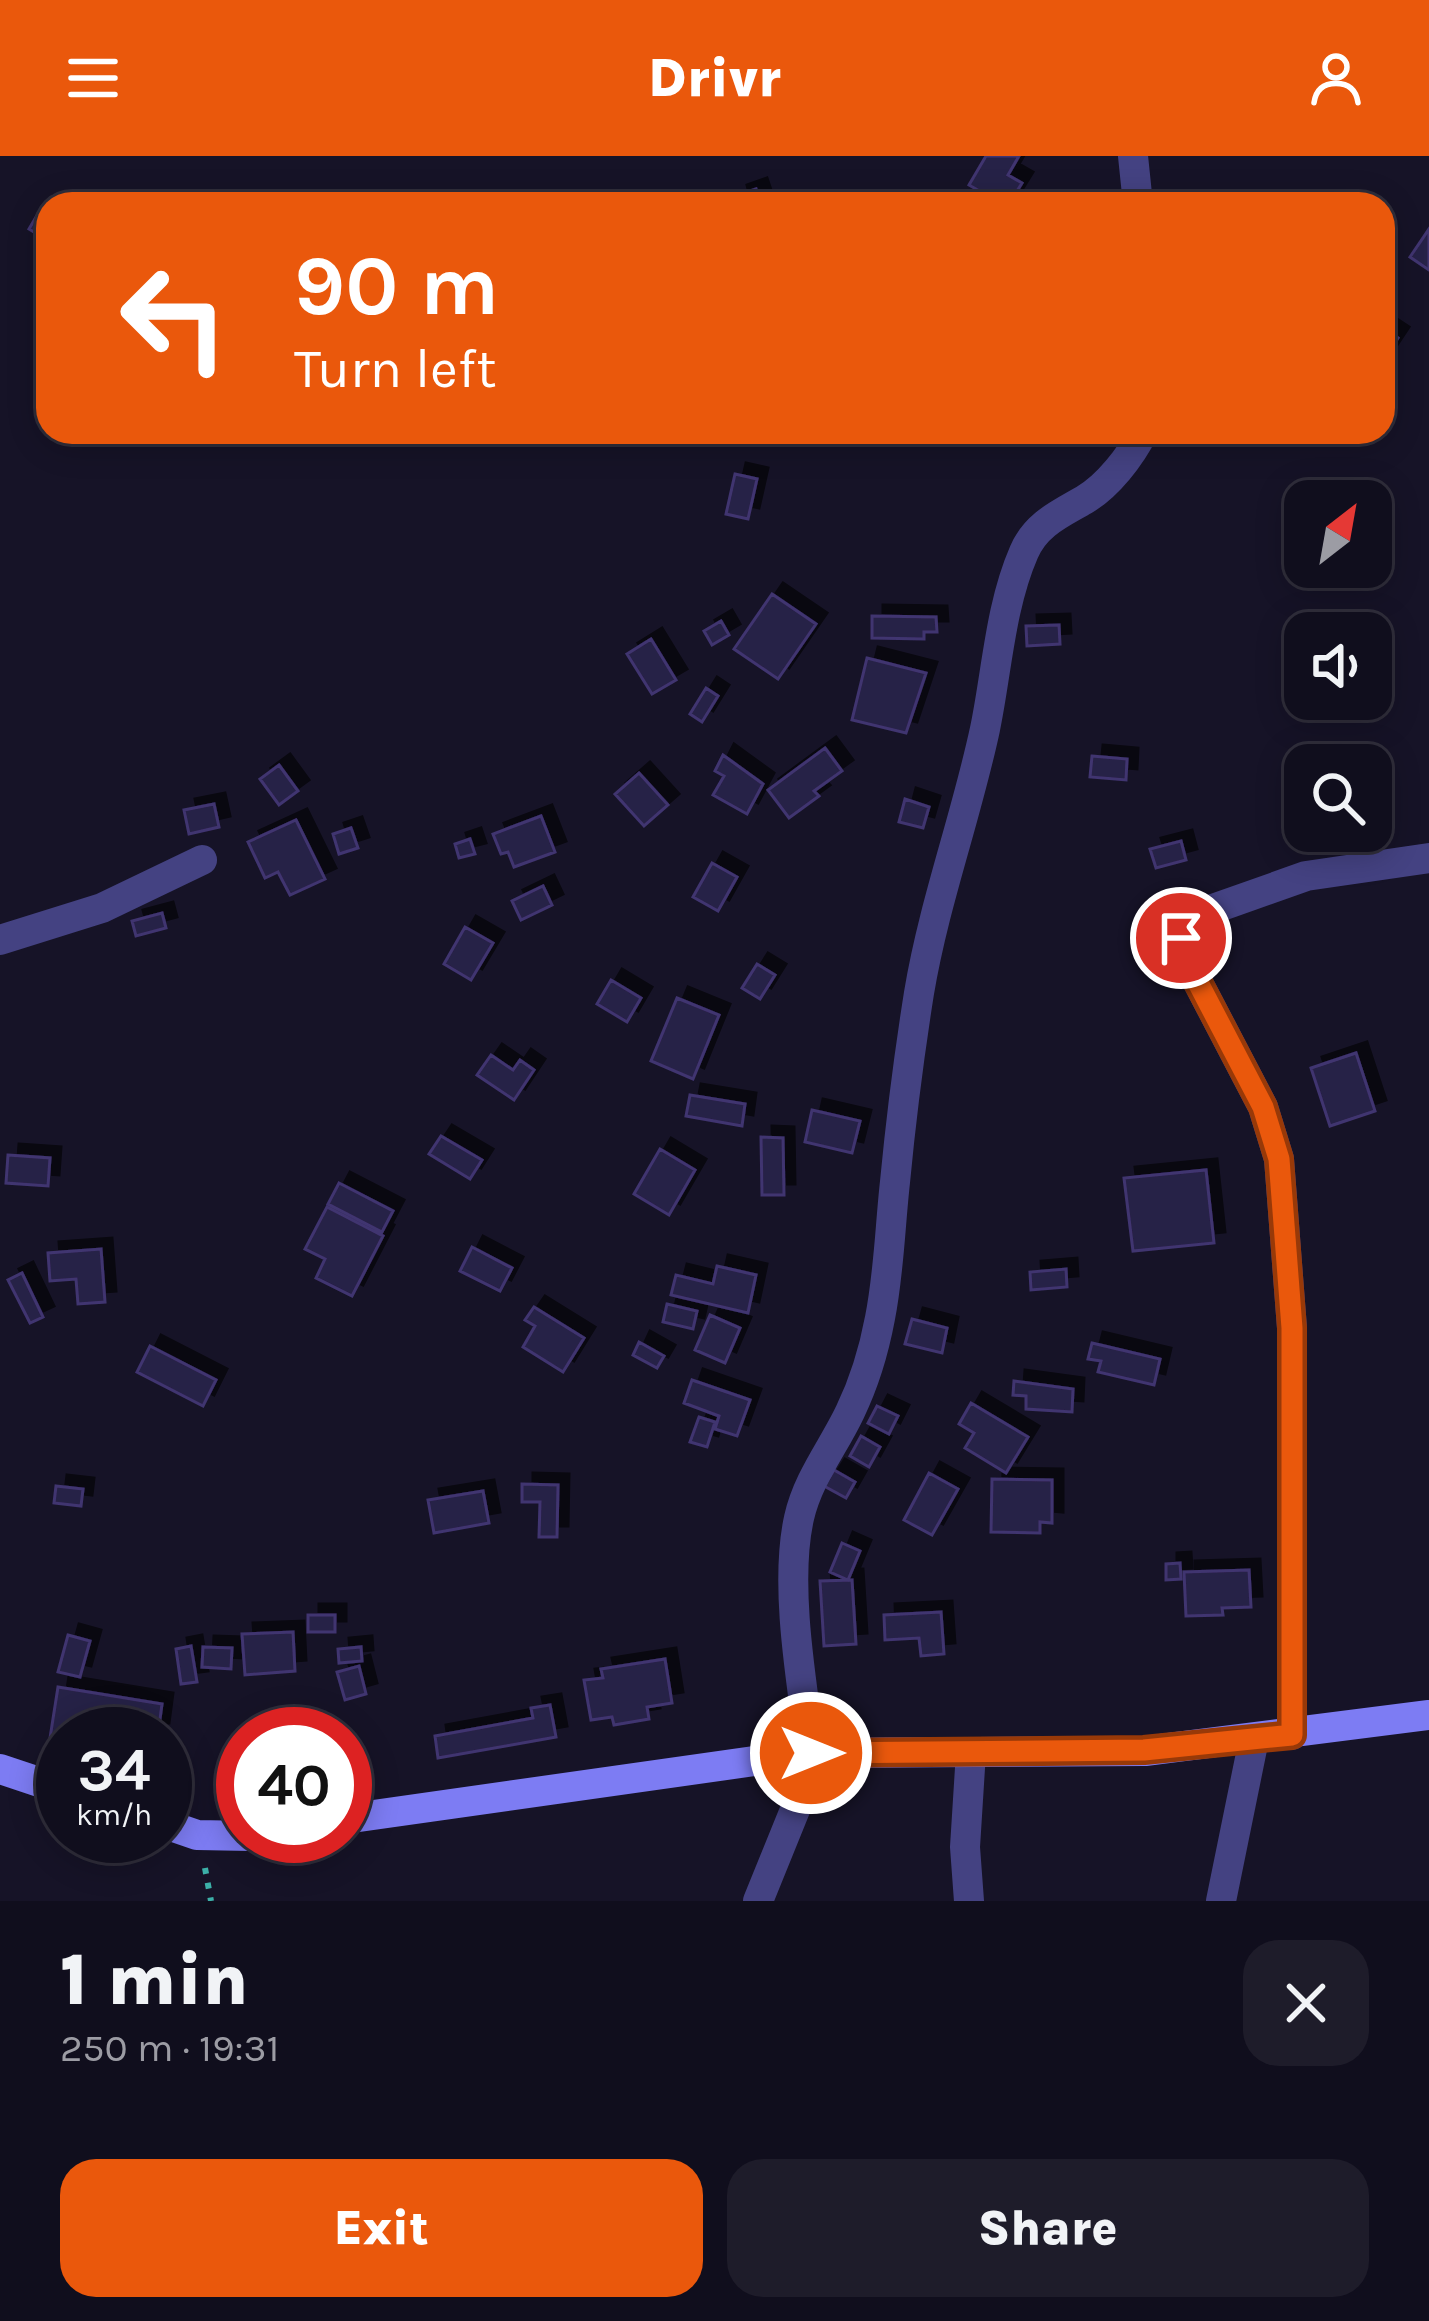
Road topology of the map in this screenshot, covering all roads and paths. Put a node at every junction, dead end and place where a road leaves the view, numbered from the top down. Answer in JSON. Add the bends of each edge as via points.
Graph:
{"nodes":[{"id":1,"x":1132,"y":156,"type":"edge"},
{"id":2,"x":1136,"y":192,"type":"edge"},
{"id":3,"x":1136,"y":444,"type":"edge"},
{"id":4,"x":1429,"y":858,"type":"edge"},
{"id":5,"x":202,"y":860,"type":"dead end"},
{"id":6,"x":0,"y":940,"type":"edge"},
{"id":7,"x":1429,"y":1715,"type":"edge"},
{"id":8,"x":1292,"y":1735,"type":"junction"},
{"id":9,"x":1254,"y":1739,"type":"junction"},
{"id":10,"x":971,"y":1752,"type":"junction"},
{"id":11,"x":815,"y":1753,"type":"junction"},
{"id":12,"x":0,"y":1768,"type":"edge"},
{"id":13,"x":36,"y":1781,"type":"edge"},
{"id":14,"x":372,"y":1816,"type":"edge"},
{"id":15,"x":758,"y":1901,"type":"edge"},
{"id":16,"x":969,"y":1901,"type":"edge"},
{"id":17,"x":1221,"y":1901,"type":"edge"}],
"edges":[{"from":1,"to":2,"type":"street"},
{"from":3,"to":11,"type":"street","via":[[1088,499],[1041,527],[1024,550],[1005,615],[920,989],[881,1316],[849,1415],[820,1461],[799,1519],[798,1648]]},
{"from":4,"to":8,"type":"street","via":[[1306,876],[1196,915],[1181,938],[1263,1107],[1279,1159],[1292,1328]]},
{"from":5,"to":6,"type":"street","via":[[101,908]]},
{"from":7,"to":8,"type":"street"},
{"from":8,"to":9,"type":"street"},
{"from":9,"to":10,"type":"street"},
{"from":9,"to":17,"type":"street"},
{"from":10,"to":11,"type":"street"},
{"from":10,"to":16,"type":"street"},
{"from":11,"to":14,"type":"street"},
{"from":11,"to":15,"type":"street"},
{"from":12,"to":13,"type":"street"}]}
